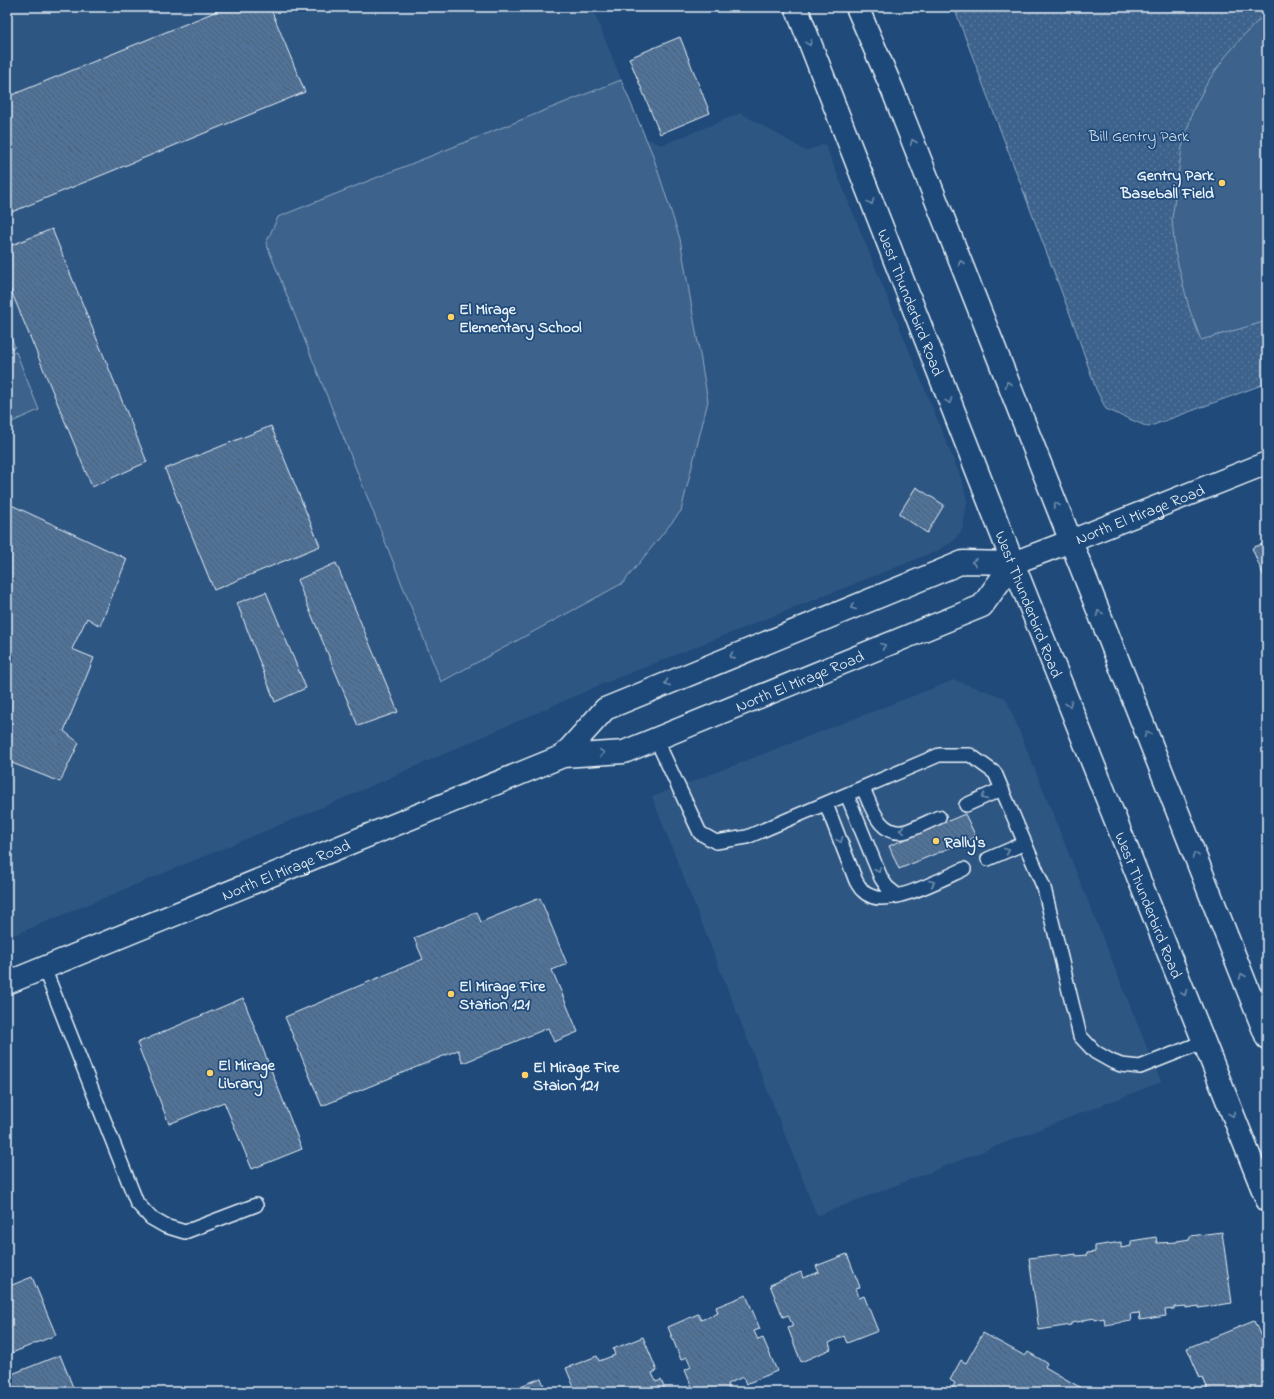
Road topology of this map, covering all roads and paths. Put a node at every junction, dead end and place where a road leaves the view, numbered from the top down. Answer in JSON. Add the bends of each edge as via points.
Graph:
{"nodes":[{"id":1,"x":796,"y":7,"type":"edge"},
{"id":2,"x":857,"y":7,"type":"edge"},
{"id":3,"x":1267,"y":463,"type":"edge"},
{"id":4,"x":1071,"y":541,"type":"junction"},
{"id":5,"x":1013,"y":563,"type":"junction"},
{"id":6,"x":656,"y":739,"type":"junction"},
{"id":7,"x":564,"y":756,"type":"junction"},
{"id":8,"x":863,"y":788,"type":"junction"},
{"id":9,"x":1002,"y":789,"type":"junction"},
{"id":10,"x":846,"y":795,"type":"junction"},
{"id":11,"x":826,"y":804,"type":"junction"},
{"id":12,"x":966,"y":805,"type":"dead end"},
{"id":13,"x":939,"y":817,"type":"dead end"},
{"id":14,"x":1025,"y":843,"type":"junction"},
{"id":15,"x":988,"y":859,"type":"dead end"},
{"id":16,"x":964,"y":870,"type":"dead end"},
{"id":17,"x":898,"y":896,"type":"junction"},
{"id":18,"x":44,"y":968,"type":"junction"},
{"id":19,"x":7,"y":983,"type":"edge"},
{"id":20,"x":1260,"y":1001,"type":"edge"},
{"id":21,"x":1267,"y":1038,"type":"edge"},
{"id":22,"x":1203,"y":1042,"type":"junction"},
{"id":23,"x":1267,"y":1200,"type":"edge"},
{"id":24,"x":256,"y":1205,"type":"dead end"}],
"edges":[{"from":1,"to":5,"type":"main road","name":"West Thunderbird Road","one_way":true},
{"from":4,"to":2,"type":"main road","one_way":true,"via":[[896,98]]},
{"from":3,"to":4,"type":"main road","name":"North El Mirage Road"},
{"from":4,"to":5,"type":"main road","name":"North El Mirage Road"},
{"from":20,"to":4,"type":"main road","one_way":true},
{"from":6,"to":5,"type":"main road","name":"North El Mirage Road","one_way":true,"via":[[982,606]]},
{"from":5,"to":7,"type":"main road","name":"North El Mirage Road","one_way":true,"via":[[963,562],[605,709]]},
{"from":5,"to":22,"type":"main road","name":"West Thunderbird Road","one_way":true},
{"from":7,"to":6,"type":"main road","name":"North El Mirage Road","one_way":true,"via":[[624,752]]},
{"from":6,"to":11,"type":"lane","via":[[700,833],[716,842],[747,837]]},
{"from":7,"to":18,"type":"main road","name":"North El Mirage Road"},
{"from":8,"to":9,"type":"lane","via":[[939,755],[970,755],[995,773]]},
{"from":8,"to":10,"type":"lane"},
{"from":13,"to":8,"type":"lane","one_way":true,"via":[[906,831],[887,829],[880,823]]},
{"from":9,"to":12,"type":"lane","one_way":true},
{"from":9,"to":14,"type":"lane"},
{"from":10,"to":11,"type":"lane"},
{"from":10,"to":17,"type":"lane","one_way":true,"via":[[881,878]]},
{"from":11,"to":17,"type":"lane","one_way":true,"via":[[861,890],[871,897]]},
{"from":15,"to":14,"type":"lane","one_way":true},
{"from":14,"to":22,"type":"lane","via":[[1044,888],[1080,1036],[1095,1052],[1111,1061],[1140,1067]]},
{"from":17,"to":16,"type":"lane","one_way":true},
{"from":18,"to":19,"type":"main road","name":"North El Mirage Road"},
{"from":18,"to":24,"type":"lane","via":[[137,1203],[151,1218],[165,1226],[185,1232]]},
{"from":20,"to":21,"type":"main road"},
{"from":22,"to":23,"type":"main road","name":"West Thunderbird Road","one_way":true}]}
